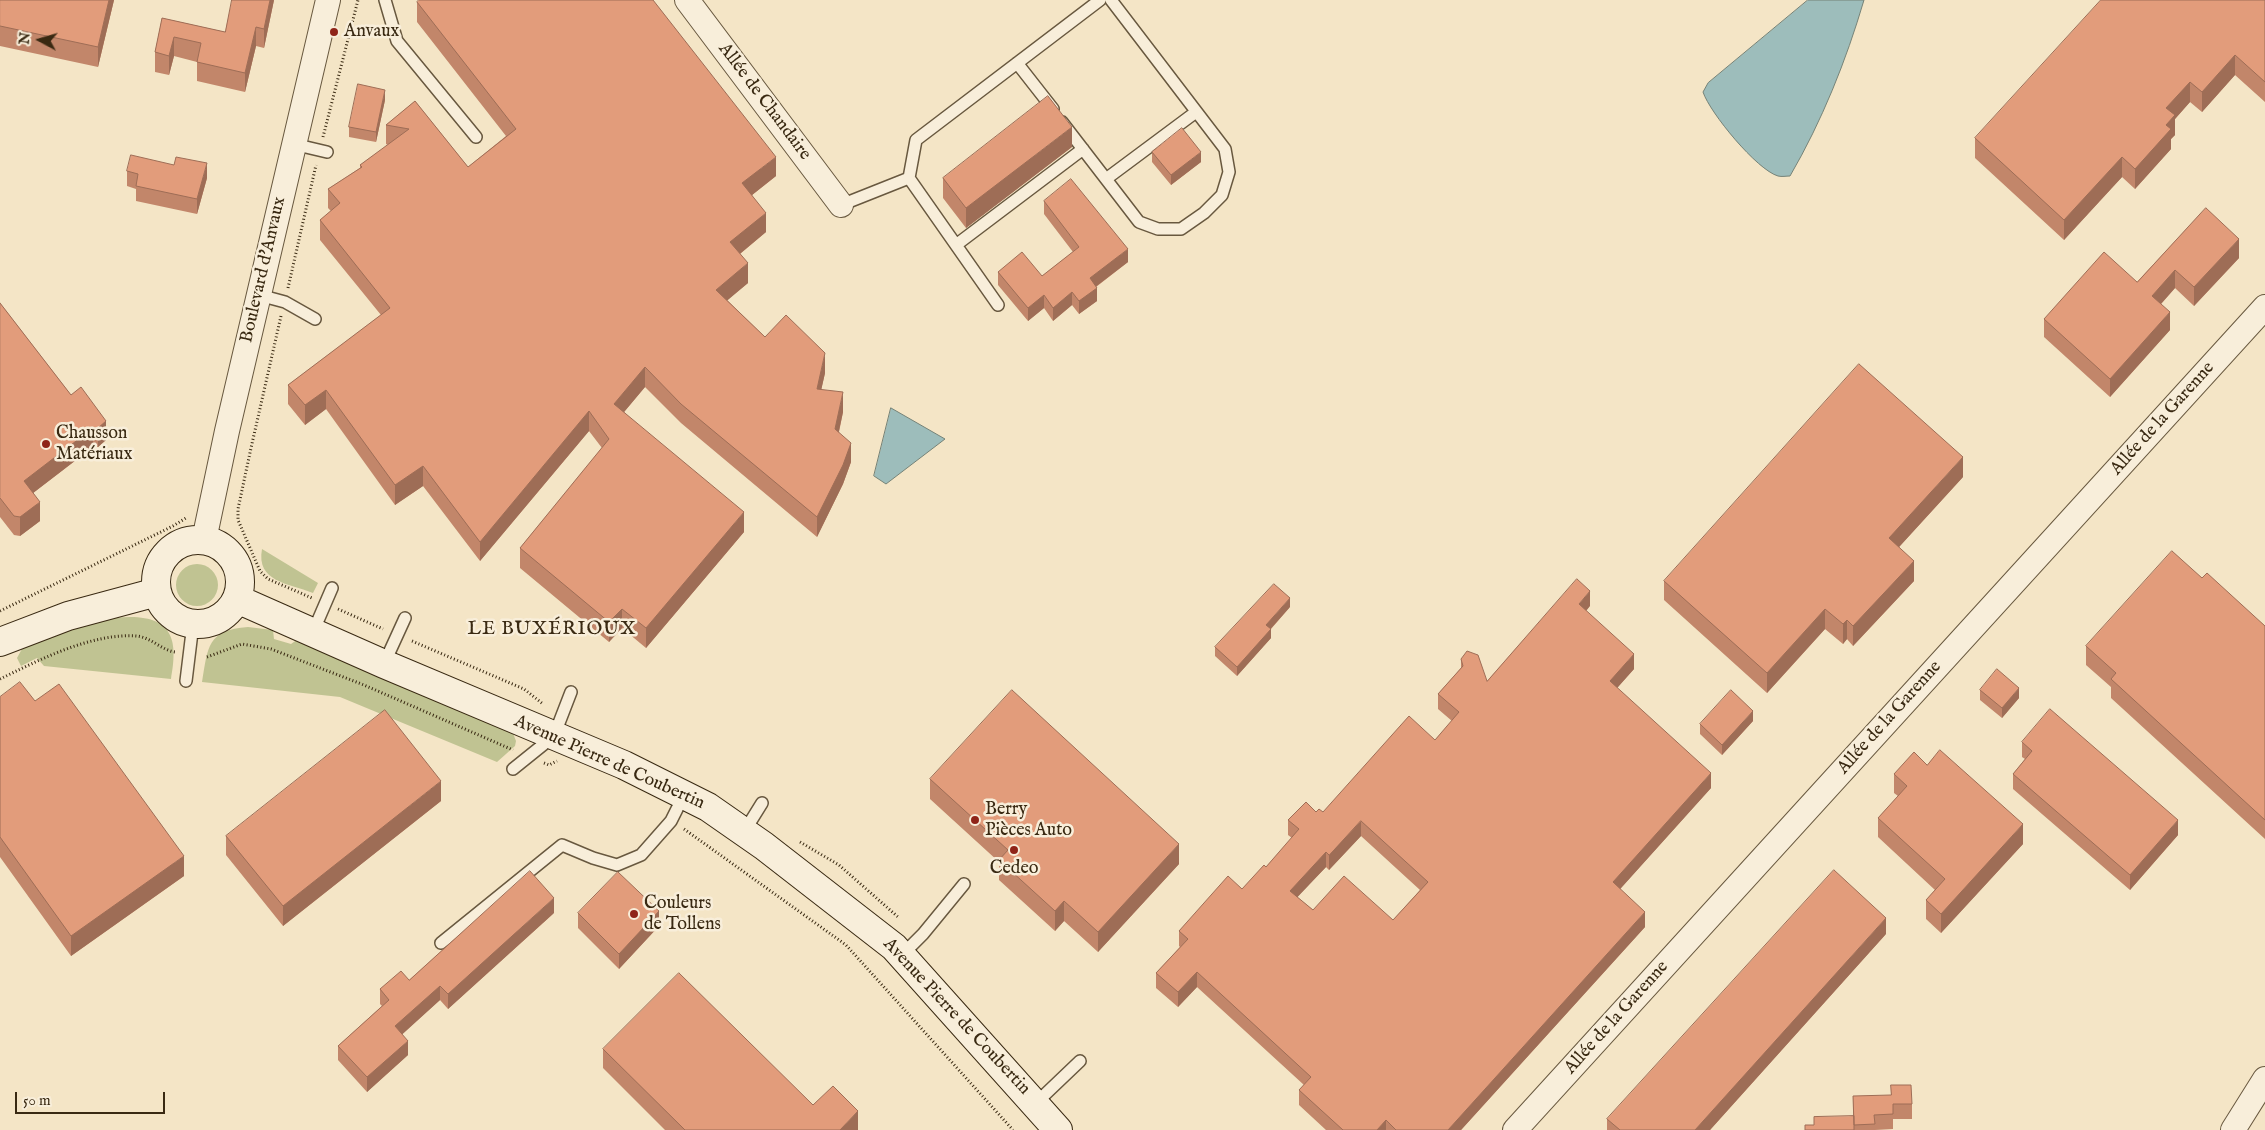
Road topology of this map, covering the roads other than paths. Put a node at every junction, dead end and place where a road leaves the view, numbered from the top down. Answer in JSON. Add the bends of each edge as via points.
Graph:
{"nodes":[{"id":1,"x":328,"y":0,"type":"edge"},
{"id":2,"x":385,"y":0,"type":"edge"},
{"id":3,"x":687,"y":0,"type":"edge"},
{"id":4,"x":1100,"y":0,"type":"edge"},
{"id":5,"x":1110,"y":0,"type":"edge"},
{"id":6,"x":1017,"y":63,"type":"junction"},
{"id":7,"x":1196,"y":112,"type":"junction"},
{"id":8,"x":476,"y":137,"type":"dead end"},
{"id":9,"x":294,"y":144,"type":"junction"},
{"id":10,"x":1083,"y":149,"type":"junction"},
{"id":11,"x":323,"y":152,"type":"road end"},
{"id":12,"x":909,"y":178,"type":"junction"},
{"id":13,"x":1106,"y":180,"type":"junction"},
{"id":14,"x":841,"y":205,"type":"joint"},
{"id":15,"x":956,"y":245,"type":"junction"},
{"id":16,"x":259,"y":295,"type":"junction"},
{"id":17,"x":998,"y":305,"type":"dead end"},
{"id":18,"x":2265,"y":306,"type":"edge"},
{"id":19,"x":315,"y":319,"type":"dead end"},
{"id":20,"x":204,"y":540,"type":"junction"},
{"id":21,"x":332,"y":588,"type":"dead end"},
{"id":22,"x":157,"y":592,"type":"junction"},
{"id":23,"x":236,"y":599,"type":"junction"},
{"id":24,"x":405,"y":618,"type":"dead end"},
{"id":25,"x":193,"y":624,"type":"junction"},
{"id":26,"x":313,"y":632,"type":"junction"},
{"id":27,"x":0,"y":642,"type":"edge"},
{"id":28,"x":384,"y":664,"type":"junction"},
{"id":29,"x":186,"y":680,"type":"dead end"},
{"id":30,"x":570,"y":692,"type":"dead end"},
{"id":31,"x":554,"y":736,"type":"junction"},
{"id":32,"x":513,"y":769,"type":"dead end"},
{"id":33,"x":684,"y":793,"type":"junction"},
{"id":34,"x":762,"y":804,"type":"dead end"},
{"id":35,"x":744,"y":832,"type":"junction"},
{"id":36,"x":964,"y":884,"type":"dead end"},
{"id":37,"x":441,"y":944,"type":"dead end"},
{"id":38,"x":902,"y":956,"type":"junction"},
{"id":39,"x":1080,"y":1061,"type":"dead end"},
{"id":40,"x":2265,"y":1079,"type":"edge"},
{"id":41,"x":1036,"y":1103,"type":"junction"},
{"id":42,"x":1058,"y":1130,"type":"edge"},
{"id":43,"x":1515,"y":1130,"type":"edge"},
{"id":44,"x":2233,"y":1130,"type":"edge"}],
"edges":[{"from":1,"to":9,"type":"street","name":"Boulevard d'Anvaux"},
{"from":2,"to":8,"type":"lane","via":[[397,41]]},
{"from":3,"to":14,"type":"street","name":"Allée de Chandaire"},
{"from":4,"to":6,"type":"lane"},
{"from":5,"to":7,"type":"lane"},
{"from":6,"to":10,"type":"lane"},
{"from":6,"to":12,"type":"lane","via":[[916,140]]},
{"from":7,"to":13,"type":"lane"},
{"from":7,"to":13,"type":"lane","via":[[1224,149],[1230,172],[1222,195],[1204,213],[1181,229],[1158,229],[1140,222]]},
{"from":9,"to":11,"type":"lane"},
{"from":9,"to":16,"type":"street","name":"Boulevard d'Anvaux"},
{"from":10,"to":13,"type":"lane"},
{"from":10,"to":15,"type":"lane"},
{"from":12,"to":14,"type":"lane"},
{"from":12,"to":15,"type":"lane"},
{"from":15,"to":17,"type":"lane"},
{"from":16,"to":19,"type":"lane","via":[[285,302]]},
{"from":16,"to":20,"type":"street","name":"Boulevard d'Anvaux"},
{"from":18,"to":43,"type":"street","name":"Allée de la Garenne"},
{"from":20,"to":22,"type":"street","via":[[190,540],[166,554],[157,572]]},
{"from":20,"to":23,"type":"street","via":[[227,551],[235,562],[240,587]]},
{"from":21,"to":26,"type":"lane"},
{"from":22,"to":25,"type":"street","via":[[170,614]]},
{"from":22,"to":27,"type":"street","via":[[68,616]]},
{"from":23,"to":25,"type":"street","via":[[219,619]]},
{"from":23,"to":26,"type":"street","name":"Avenue Pierre de Coubertin"},
{"from":24,"to":28,"type":"lane"},
{"from":25,"to":29,"type":"lane"},
{"from":26,"to":28,"type":"street","name":"Avenue Pierre de Coubertin"},
{"from":28,"to":31,"type":"street","name":"Avenue Pierre de Coubertin"},
{"from":30,"to":31,"type":"lane"},
{"from":31,"to":32,"type":"lane"},
{"from":31,"to":33,"type":"street","name":"Avenue Pierre de Coubertin"},
{"from":33,"to":35,"type":"street","name":"Avenue Pierre de Coubertin"},
{"from":33,"to":37,"type":"lane","via":[[671,821],[640,855],[617,865],[562,845]]},
{"from":34,"to":35,"type":"lane"},
{"from":35,"to":38,"type":"street","name":"Avenue Pierre de Coubertin","via":[[828,894]]},
{"from":36,"to":38,"type":"lane"},
{"from":38,"to":41,"type":"street","name":"Avenue Pierre de Coubertin"},
{"from":39,"to":41,"type":"lane"},
{"from":40,"to":44,"type":"street"},
{"from":41,"to":42,"type":"street","name":"Avenue Pierre de Coubertin"}]}
